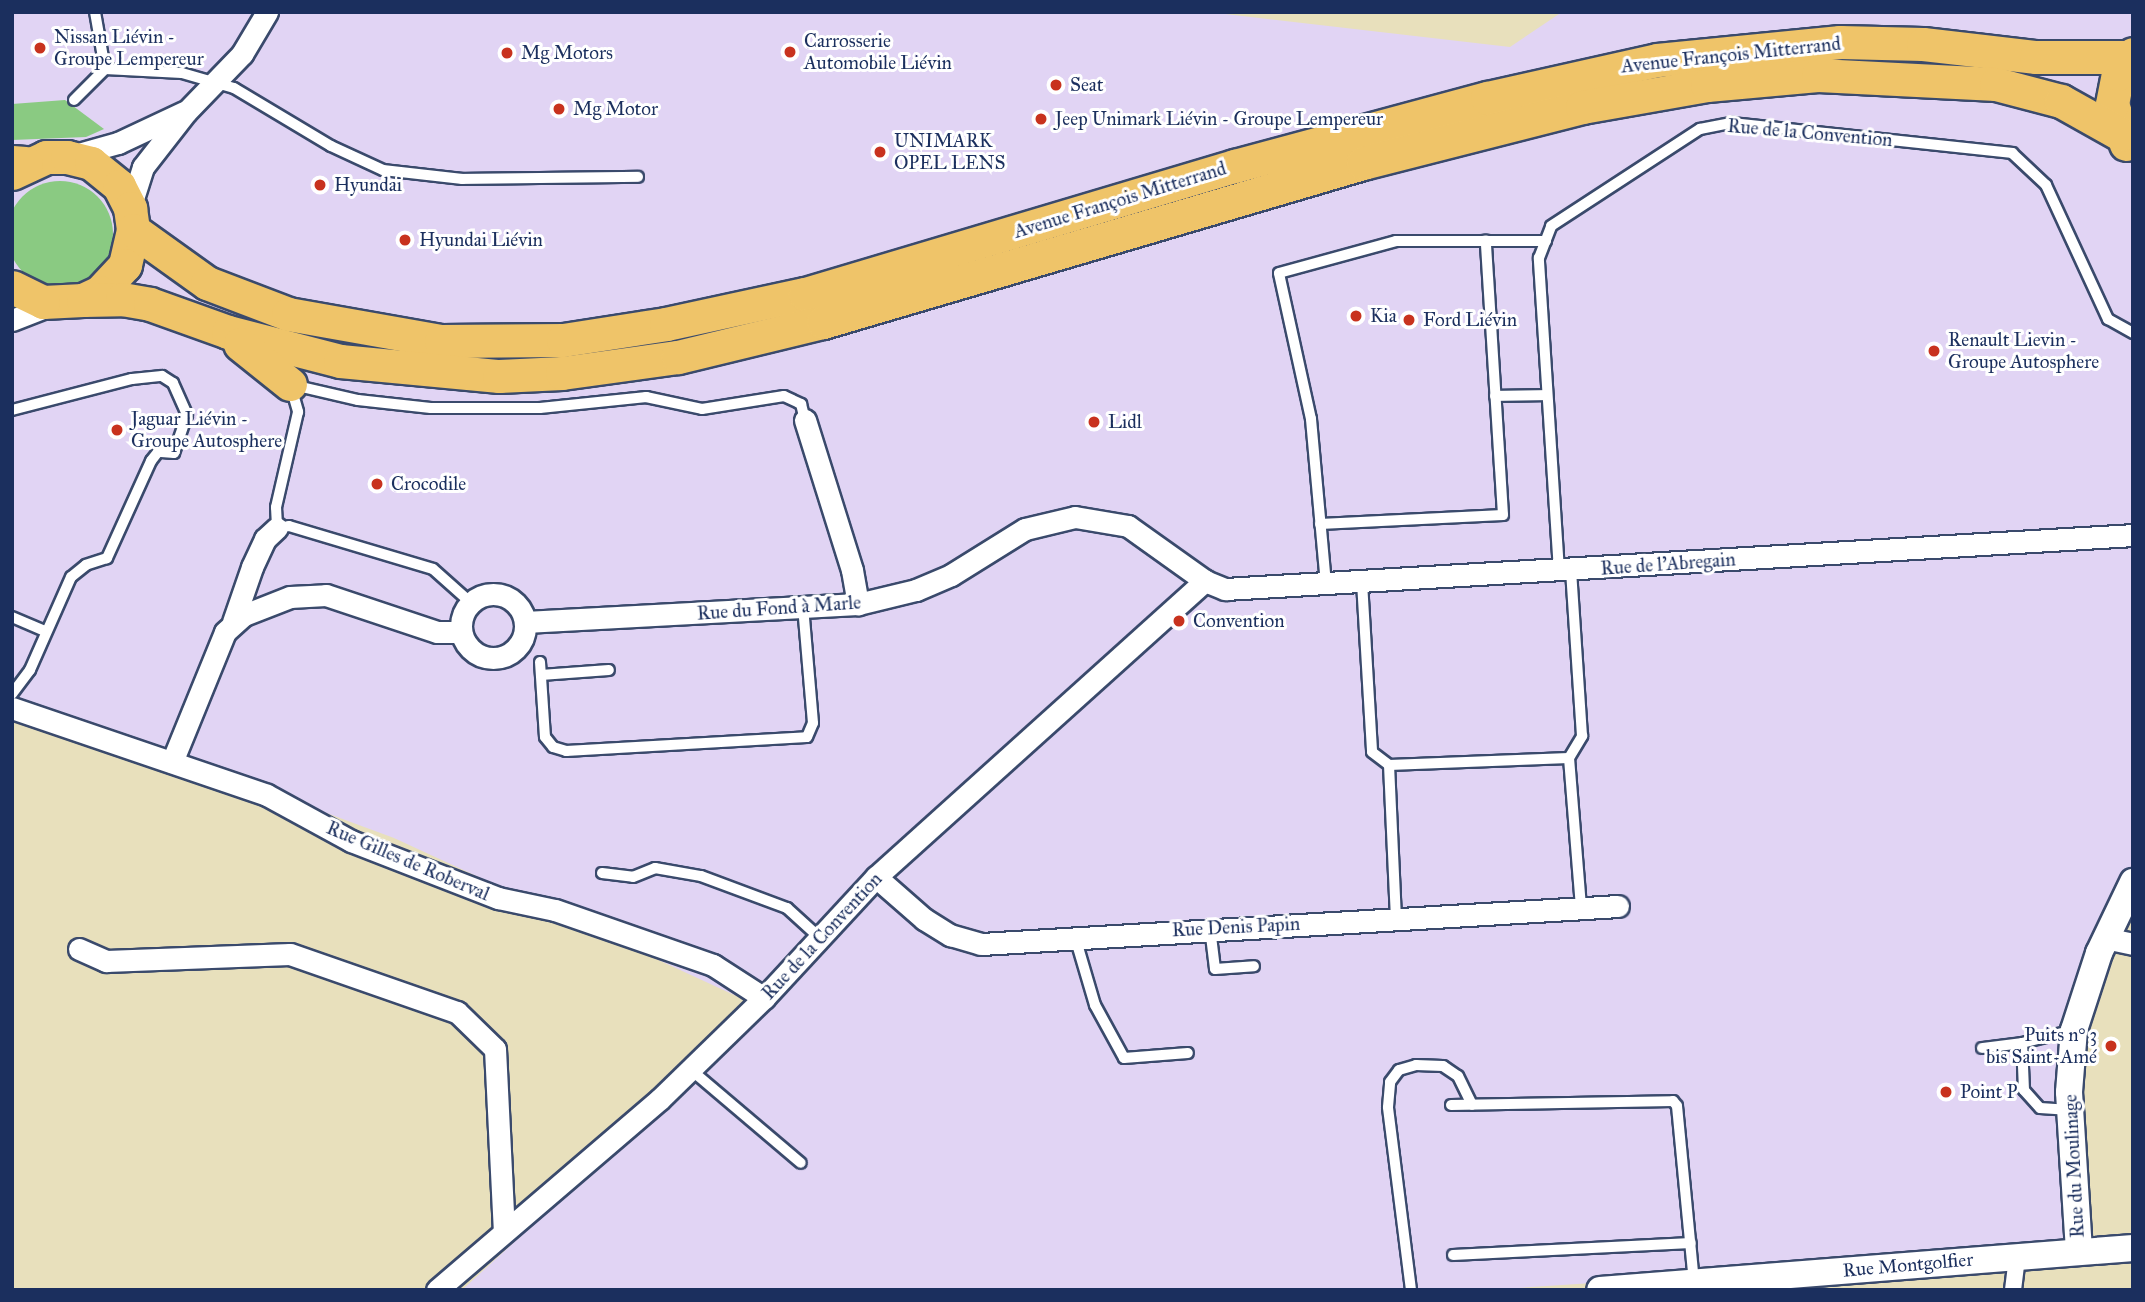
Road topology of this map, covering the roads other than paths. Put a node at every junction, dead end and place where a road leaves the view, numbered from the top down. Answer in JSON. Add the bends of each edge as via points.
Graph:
{"nodes":[{"id":1,"x":95,"y":12,"type":"edge"},
{"id":2,"x":267,"y":12,"type":"edge"},
{"id":3,"x":2131,"y":56,"type":"edge"},
{"id":4,"x":105,"y":69,"type":"junction"},
{"id":5,"x":217,"y":80,"type":"junction"},
{"id":6,"x":74,"y":100,"type":"dead end"},
{"id":7,"x":186,"y":111,"type":"junction"},
{"id":8,"x":2126,"y":142,"type":"edge"},
{"id":9,"x":67,"y":157,"type":"junction"},
{"id":10,"x":17,"y":167,"type":"edge"},
{"id":11,"x":638,"y":177,"type":"dead end"},
{"id":12,"x":132,"y":219,"type":"junction"},
{"id":13,"x":1486,"y":241,"type":"junction"},
{"id":14,"x":1546,"y":241,"type":"junction"},
{"id":15,"x":12,"y":287,"type":"edge"},
{"id":16,"x":68,"y":302,"type":"junction"},
{"id":17,"x":12,"y":320,"type":"edge"},
{"id":18,"x":228,"y":332,"type":"junction"},
{"id":19,"x":2133,"y":333,"type":"edge"},
{"id":20,"x":290,"y":384,"type":"junction"},
{"id":21,"x":1547,"y":395,"type":"junction"},
{"id":22,"x":1495,"y":396,"type":"junction"},
{"id":23,"x":12,"y":410,"type":"edge"},
{"id":24,"x":806,"y":420,"type":"joint"},
{"id":25,"x":1320,"y":524,"type":"junction"},
{"id":26,"x":277,"y":528,"type":"junction"},
{"id":27,"x":2133,"y":535,"type":"edge"},
{"id":28,"x":251,"y":566,"type":"junction"},
{"id":29,"x":1565,"y":571,"type":"junction"},
{"id":30,"x":1205,"y":581,"type":"junction"},
{"id":31,"x":1362,"y":582,"type":"junction"},
{"id":32,"x":1326,"y":584,"type":"junction"},
{"id":33,"x":278,"y":601,"type":"junction"},
{"id":34,"x":470,"y":602,"type":"junction"},
{"id":35,"x":858,"y":604,"type":"junction"},
{"id":36,"x":803,"y":607,"type":"junction"},
{"id":37,"x":12,"y":618,"type":"edge"},
{"id":38,"x":233,"y":622,"type":"junction"},
{"id":39,"x":525,"y":622,"type":"junction"},
{"id":40,"x":45,"y":631,"type":"junction"},
{"id":41,"x":461,"y":632,"type":"junction"},
{"id":42,"x":540,"y":662,"type":"dead end"},
{"id":43,"x":609,"y":670,"type":"dead end"},
{"id":44,"x":541,"y":675,"type":"junction"},
{"id":45,"x":12,"y":694,"type":"edge"},
{"id":46,"x":12,"y":708,"type":"edge"},
{"id":47,"x":1569,"y":758,"type":"junction"},
{"id":48,"x":172,"y":762,"type":"junction"},
{"id":49,"x":1390,"y":765,"type":"junction"},
{"id":50,"x":602,"y":873,"type":"dead end"},
{"id":51,"x":876,"y":877,"type":"junction"},
{"id":52,"x":2133,"y":882,"type":"edge"},
{"id":53,"x":1618,"y":906,"type":"dead end"},
{"id":54,"x":1581,"y":908,"type":"junction"},
{"id":55,"x":1396,"y":918,"type":"junction"},
{"id":56,"x":1210,"y":928,"type":"junction"},
{"id":57,"x":820,"y":937,"type":"junction"},
{"id":58,"x":1074,"y":937,"type":"junction"},
{"id":59,"x":2105,"y":938,"type":"junction"},
{"id":60,"x":2133,"y":944,"type":"edge"},
{"id":61,"x":79,"y":949,"type":"dead end"},
{"id":62,"x":1254,"y":966,"type":"dead end"},
{"id":63,"x":764,"y":998,"type":"junction"},
{"id":64,"x":2074,"y":1030,"type":"junction"},
{"id":65,"x":2022,"y":1043,"type":"junction"},
{"id":66,"x":1982,"y":1048,"type":"dead end"},
{"id":67,"x":1188,"y":1053,"type":"dead end"},
{"id":68,"x":690,"y":1069,"type":"junction"},
{"id":69,"x":1451,"y":1105,"type":"dead end"},
{"id":70,"x":1472,"y":1105,"type":"junction"},
{"id":71,"x":2070,"y":1110,"type":"junction"},
{"id":72,"x":801,"y":1163,"type":"dead end"},
{"id":73,"x":504,"y":1232,"type":"junction"},
{"id":74,"x":1690,"y":1243,"type":"junction"},
{"id":75,"x":2133,"y":1248,"type":"edge"},
{"id":76,"x":2080,"y":1251,"type":"junction"},
{"id":77,"x":1453,"y":1255,"type":"dead end"},
{"id":78,"x":2018,"y":1256,"type":"junction"},
{"id":79,"x":1694,"y":1282,"type":"junction"},
{"id":80,"x":438,"y":1290,"type":"edge"},
{"id":81,"x":1411,"y":1290,"type":"edge"},
{"id":82,"x":1600,"y":1290,"type":"edge"},
{"id":83,"x":2013,"y":1290,"type":"edge"}],
"edges":[{"from":1,"to":4,"type":"lane"},
{"from":2,"to":5,"type":"street","via":[[242,54]]},
{"from":3,"to":8,"type":"main road","via":[[2113,88],[2112,112]]},
{"from":3,"to":12,"type":"main road","name":"Avenue François Mitterrand","via":[[2076,59],[1923,44],[1840,42],[1657,60],[1487,98],[1235,166],[806,293],[666,324],[563,340],[441,341],[288,314],[207,283]]},
{"from":4,"to":5,"type":"lane","via":[[182,73]]},
{"from":4,"to":6,"type":"lane"},
{"from":5,"to":7,"type":"street"},
{"from":5,"to":11,"type":"lane","via":[[383,170],[462,179]]},
{"from":7,"to":9,"type":"street","via":[[118,143]]},
{"from":7,"to":12,"type":"street","via":[[134,184]]},
{"from":8,"to":18,"type":"main road","name":"Avenue François Mitterrand","via":[[2086,111],[2046,95],[1983,82],[1818,75],[1707,85],[1582,107],[1363,163],[822,322],[678,357],[562,373],[499,376],[340,361]]},
{"from":9,"to":10,"type":"main road"},
{"from":9,"to":12,"type":"main road","via":[[91,163],[110,177]]},
{"from":12,"to":16,"type":"main road","via":[[125,265],[107,286]]},
{"from":13,"to":14,"type":"lane"},
{"from":13,"to":22,"type":"lane"},
{"from":13,"to":25,"type":"lane","via":[[1396,241],[1279,273],[1311,418]]},
{"from":14,"to":19,"type":"lane","name":"Rue de la Convention","via":[[1552,226],[1700,129],[1722,125],[2012,153],[2046,186],[2108,319]]},
{"from":14,"to":21,"type":"lane","name":"Rue de la Convention","via":[[1539,258]]},
{"from":15,"to":16,"type":"main road"},
{"from":16,"to":17,"type":"street"},
{"from":16,"to":18,"type":"main road","name":"Avenue François Mitterrand","via":[[122,299],[150,304]]},
{"from":18,"to":20,"type":"main road","via":[[251,356],[274,368]]},
{"from":20,"to":24,"type":"lane","via":[[358,400],[431,408],[540,408],[646,397],[702,409],[784,396],[801,404]]},
{"from":20,"to":26,"type":"lane","via":[[298,412],[276,507]]},
{"from":21,"to":22,"type":"lane"},
{"from":21,"to":29,"type":"lane","name":"Rue de la Convention"},
{"from":22,"to":25,"type":"lane","via":[[1503,515]]},
{"from":23,"to":40,"type":"lane","via":[[132,379],[162,376],[173,383],[187,415],[174,453],[158,452],[151,461],[107,558],[71,577]]},
{"from":24,"to":35,"type":"street"},
{"from":25,"to":32,"type":"lane"},
{"from":26,"to":28,"type":"street","via":[[265,539]]},
{"from":26,"to":34,"type":"lane","via":[[289,526],[433,569]]},
{"from":27,"to":29,"type":"street","name":"Rue de l'Abregain"},
{"from":28,"to":33,"type":"street"},
{"from":28,"to":38,"type":"street"},
{"from":29,"to":31,"type":"street","name":"Rue de l'Abregain"},
{"from":29,"to":47,"type":"lane","name":"Rue de la Convention","via":[[1583,736]]},
{"from":30,"to":32,"type":"street","name":"Rue de l'Abregain","via":[[1225,589]]},
{"from":30,"to":35,"type":"street","name":"Rue du Fond à Marle","via":[[1128,526],[1075,517],[1025,529],[951,575],[916,590]]},
{"from":30,"to":51,"type":"street","name":"Rue de la Convention"},
{"from":31,"to":32,"type":"street","name":"Rue de l'Abregain"},
{"from":31,"to":49,"type":"lane","via":[[1372,752]]},
{"from":33,"to":38,"type":"street"},
{"from":33,"to":41,"type":"street","via":[[326,595],[437,632]]},
{"from":34,"to":39,"type":"street","via":[[499,594],[517,604]]},
{"from":34,"to":41,"type":"street"},
{"from":35,"to":36,"type":"street","name":"Rue du Fond à Marle"},
{"from":36,"to":39,"type":"street","name":"Rue du Fond à Marle"},
{"from":36,"to":44,"type":"lane","via":[[813,723],[807,737],[566,751],[553,747],[545,737]]},
{"from":37,"to":40,"type":"lane"},
{"from":38,"to":48,"type":"street"},
{"from":39,"to":41,"type":"street","via":[[516,649],[498,658],[470,650]]},
{"from":40,"to":45,"type":"lane","via":[[30,670]]},
{"from":42,"to":44,"type":"lane"},
{"from":43,"to":44,"type":"lane"},
{"from":46,"to":48,"type":"street","name":"Rue Gilles de Roberval"},
{"from":47,"to":49,"type":"lane"},
{"from":47,"to":54,"type":"lane"},
{"from":48,"to":63,"type":"street","name":"Rue Gilles de Roberval","via":[[267,796],[351,841],[498,898],[555,910],[713,965]]},
{"from":49,"to":55,"type":"lane"},
{"from":50,"to":57,"type":"lane","via":[[633,877],[655,868],[701,876],[787,908]]},
{"from":51,"to":57,"type":"street","name":"Rue de la Convention"},
{"from":51,"to":58,"type":"street","name":"Rue Denis Papin","via":[[950,936],[981,944]]},
{"from":52,"to":59,"type":"street","name":"Rue du Moulinage"},
{"from":53,"to":54,"type":"street","name":"Rue Denis Papin"},
{"from":54,"to":55,"type":"street","name":"Rue Denis Papin"},
{"from":55,"to":56,"type":"street","name":"Rue Denis Papin"},
{"from":56,"to":58,"type":"street","name":"Rue Denis Papin"},
{"from":56,"to":62,"type":"lane","via":[[1215,969]]},
{"from":57,"to":63,"type":"street","name":"Rue de la Convention"},
{"from":58,"to":67,"type":"lane","via":[[1095,1005],[1124,1058]]},
{"from":59,"to":60,"type":"street"},
{"from":59,"to":64,"type":"street","name":"Rue du Moulinage"},
{"from":61,"to":73,"type":"street","via":[[106,961],[290,954],[457,1012],[495,1049]]},
{"from":63,"to":68,"type":"street","name":"Rue de la Convention"},
{"from":64,"to":65,"type":"lane"},
{"from":64,"to":71,"type":"street","name":"Rue du Moulinage"},
{"from":65,"to":66,"type":"lane"},
{"from":65,"to":71,"type":"lane","via":[[2024,1090],[2040,1108]]},
{"from":68,"to":72,"type":"lane"},
{"from":68,"to":73,"type":"street","name":"Rue de la Convention"},
{"from":69,"to":70,"type":"lane"},
{"from":70,"to":74,"type":"lane","via":[[1673,1101],[1678,1106]]},
{"from":70,"to":81,"type":"lane","via":[[1458,1076],[1443,1066],[1408,1068],[1390,1082],[1388,1107]]},
{"from":71,"to":76,"type":"street","name":"Rue du Moulinage"},
{"from":73,"to":80,"type":"street","name":"Rue de la Convention"},
{"from":74,"to":77,"type":"lane"},
{"from":74,"to":79,"type":"lane"},
{"from":75,"to":76,"type":"street","name":"Rue Montgolfier"},
{"from":76,"to":78,"type":"street","name":"Rue Montgolfier"},
{"from":78,"to":79,"type":"street","name":"Rue Montgolfier"},
{"from":78,"to":83,"type":"street"},
{"from":79,"to":82,"type":"street","name":"Rue Montgolfier"}]}
